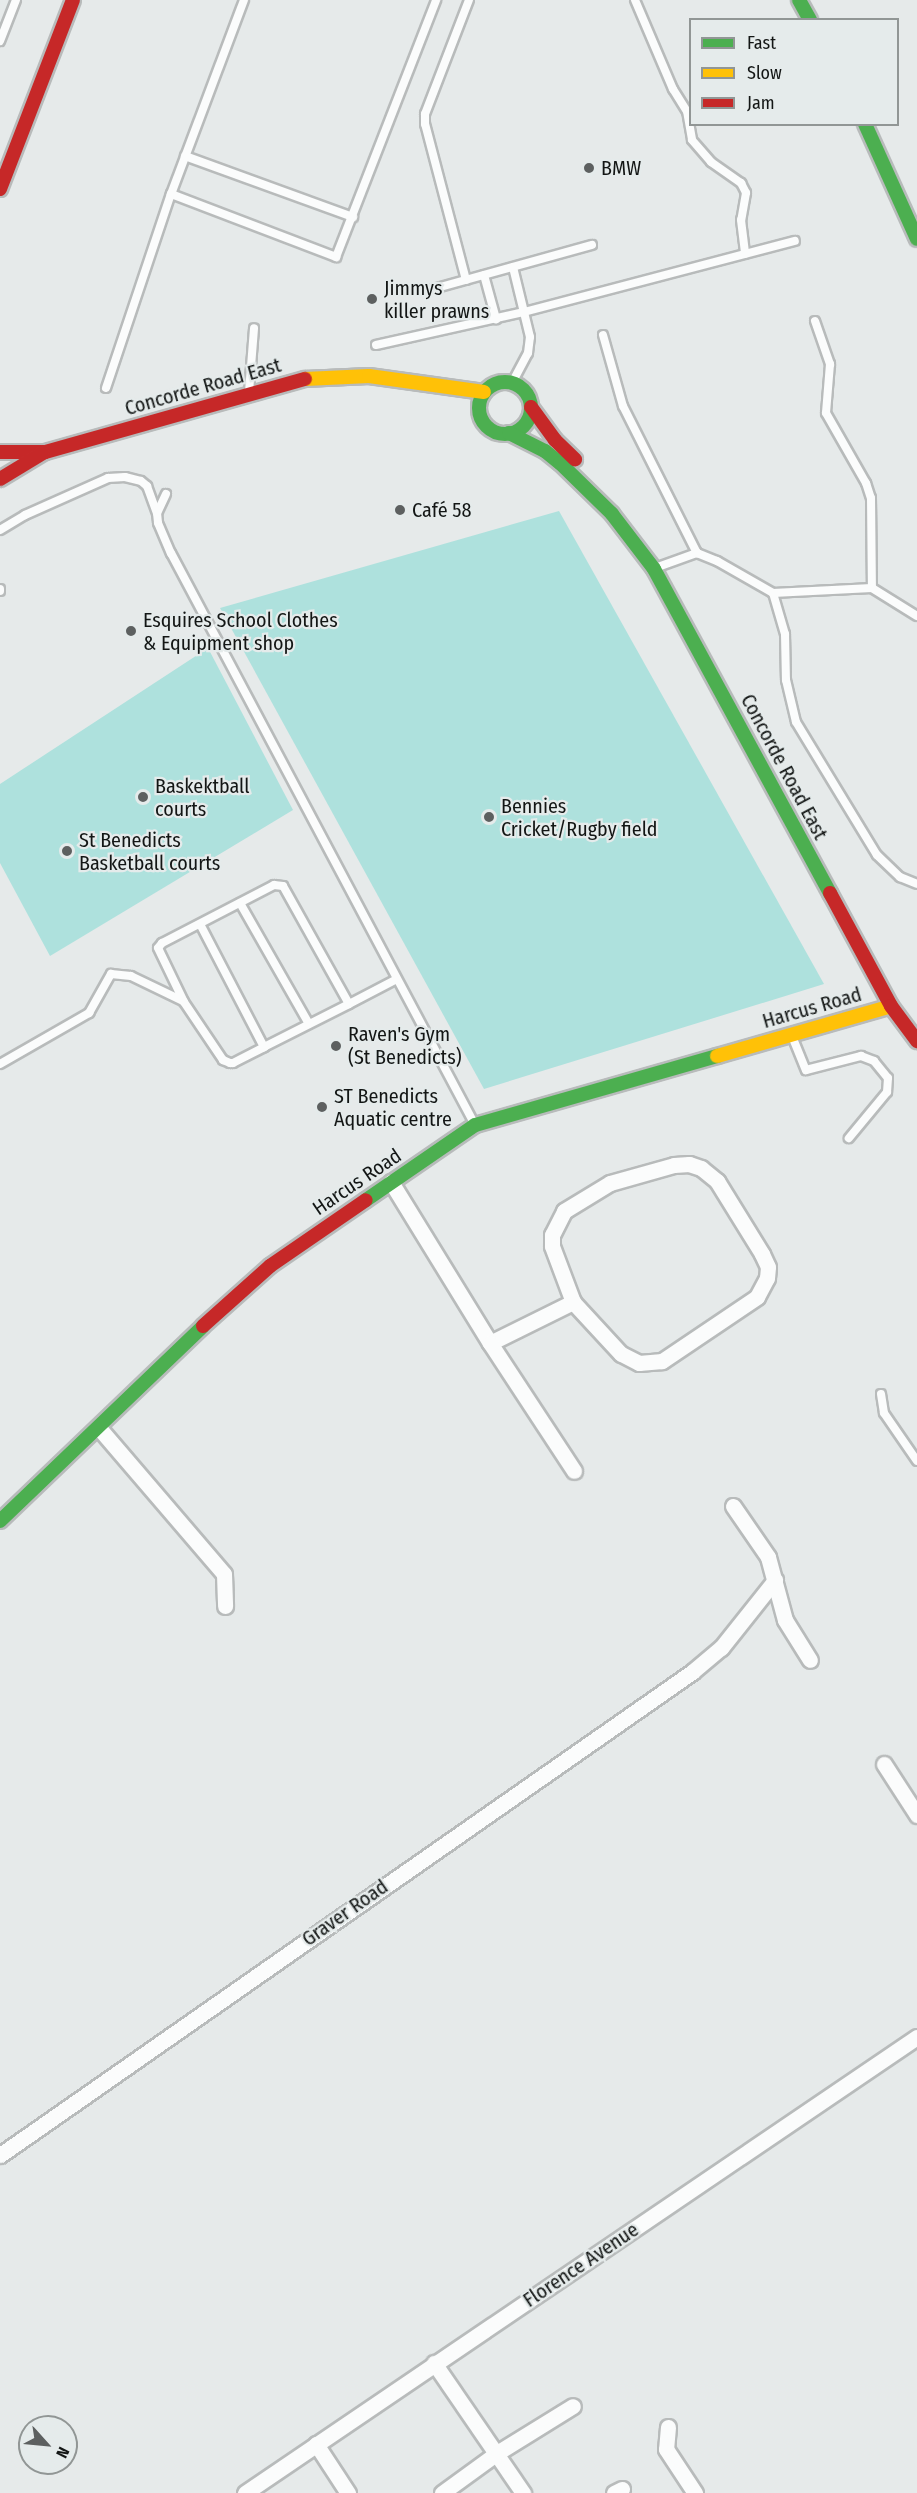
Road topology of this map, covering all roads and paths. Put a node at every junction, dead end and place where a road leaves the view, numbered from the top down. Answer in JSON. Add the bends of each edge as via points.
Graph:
{"nodes":[{"id":1,"x":16,"y":0,"type":"edge"},
{"id":2,"x":73,"y":0,"type":"edge"},
{"id":3,"x":244,"y":0,"type":"edge"},
{"id":4,"x":436,"y":0,"type":"edge"},
{"id":5,"x":469,"y":0,"type":"edge"},
{"id":6,"x":635,"y":0,"type":"edge"},
{"id":7,"x":799,"y":0,"type":"edge"},
{"id":8,"x":809,"y":18,"type":"edge"},
{"id":9,"x":0,"y":41,"type":"edge"},
{"id":10,"x":689,"y":123,"type":"edge"},
{"id":11,"x":690,"y":126,"type":"edge"},
{"id":12,"x":866,"y":126,"type":"edge"},
{"id":13,"x":185,"y":156,"type":"junction"},
{"id":14,"x":0,"y":189,"type":"edge"},
{"id":15,"x":171,"y":194,"type":"junction"},
{"id":16,"x":353,"y":217,"type":"junction"},
{"id":17,"x":917,"y":239,"type":"edge"},
{"id":18,"x":795,"y":241,"type":"dead end"},
{"id":19,"x":592,"y":245,"type":"dead end"},
{"id":20,"x":745,"y":254,"type":"junction"},
{"id":21,"x":513,"y":267,"type":"junction"},
{"id":22,"x":484,"y":275,"type":"junction"},
{"id":23,"x":466,"y":280,"type":"junction"},
{"id":24,"x":433,"y":289,"type":"dead end"},
{"id":25,"x":524,"y":312,"type":"junction"},
{"id":26,"x":496,"y":319,"type":"junction"},
{"id":27,"x":815,"y":321,"type":"dead end"},
{"id":28,"x":254,"y":328,"type":"dead end"},
{"id":29,"x":603,"y":335,"type":"dead end"},
{"id":30,"x":375,"y":345,"type":"dead end"},
{"id":31,"x":419,"y":382,"type":"junction"},
{"id":32,"x":512,"y":383,"type":"junction"},
{"id":33,"x":106,"y":388,"type":"dead end"},
{"id":34,"x":484,"y":392,"type":"junction"},
{"id":35,"x":249,"y":394,"type":"junction"},
{"id":36,"x":531,"y":407,"type":"junction"},
{"id":37,"x":483,"y":420,"type":"junction"},
{"id":38,"x":509,"y":433,"type":"junction"},
{"id":39,"x":0,"y":452,"type":"edge"},
{"id":40,"x":45,"y":452,"type":"junction"},
{"id":41,"x":0,"y":479,"type":"edge"},
{"id":42,"x":166,"y":494,"type":"dead end"},
{"id":43,"x":157,"y":513,"type":"junction"},
{"id":44,"x":612,"y":514,"type":"junction"},
{"id":45,"x":0,"y":530,"type":"edge"},
{"id":46,"x":697,"y":553,"type":"junction"},
{"id":47,"x":654,"y":569,"type":"junction"},
{"id":48,"x":872,"y":588,"type":"junction"},
{"id":49,"x":773,"y":592,"type":"junction"},
{"id":50,"x":917,"y":616,"type":"edge"},
{"id":51,"x":917,"y":884,"type":"edge"},
{"id":52,"x":240,"y":903,"type":"junction"},
{"id":53,"x":200,"y":924,"type":"junction"},
{"id":54,"x":397,"y":980,"type":"junction"},
{"id":55,"x":184,"y":1002,"type":"junction"},
{"id":56,"x":349,"y":1004,"type":"junction"},
{"id":57,"x":891,"y":1006,"type":"junction"},
{"id":58,"x":309,"y":1024,"type":"junction"},
{"id":59,"x":791,"y":1035,"type":"junction"},
{"id":60,"x":917,"y":1041,"type":"edge"},
{"id":61,"x":264,"y":1047,"type":"junction"},
{"id":62,"x":0,"y":1064,"type":"edge"},
{"id":63,"x":475,"y":1125,"type":"junction"},
{"id":64,"x":849,"y":1138,"type":"dead end"},
{"id":65,"x":391,"y":1182,"type":"junction"},
{"id":66,"x":573,"y":1302,"type":"junction"},
{"id":67,"x":490,"y":1343,"type":"junction"},
{"id":68,"x":881,"y":1394,"type":"dead end"},
{"id":69,"x":99,"y":1428,"type":"junction"},
{"id":70,"x":917,"y":1461,"type":"edge"},
{"id":71,"x":574,"y":1471,"type":"dead end"},
{"id":72,"x":733,"y":1506,"type":"dead end"},
{"id":73,"x":0,"y":1521,"type":"edge"},
{"id":74,"x":775,"y":1580,"type":"junction"},
{"id":75,"x":225,"y":1606,"type":"dead end"},
{"id":76,"x":810,"y":1660,"type":"dead end"},
{"id":77,"x":884,"y":1764,"type":"dead end"},
{"id":78,"x":917,"y":1815,"type":"edge"},
{"id":79,"x":917,"y":2037,"type":"edge"},
{"id":80,"x":0,"y":2155,"type":"edge"},
{"id":81,"x":434,"y":2363,"type":"junction"},
{"id":82,"x":573,"y":2406,"type":"dead end"},
{"id":83,"x":668,"y":2427,"type":"dead end"},
{"id":84,"x":316,"y":2444,"type":"junction"},
{"id":85,"x":497,"y":2453,"type":"junction"},
{"id":86,"x":245,"y":2493,"type":"edge"},
{"id":87,"x":348,"y":2493,"type":"edge"},
{"id":88,"x":442,"y":2493,"type":"edge"},
{"id":89,"x":523,"y":2493,"type":"edge"},
{"id":90,"x":695,"y":2493,"type":"edge"}],
"edges":[{"from":1,"to":9,"type":"lane"},
{"from":2,"to":14,"type":"main road"},
{"from":3,"to":13,"type":"lane"},
{"from":4,"to":16,"type":"lane"},
{"from":5,"to":23,"type":"lane","via":[[425,114]]},
{"from":6,"to":10,"type":"lane"},
{"from":7,"to":8,"type":"main road"},
{"from":11,"to":20,"type":"lane","via":[[692,140],[711,162],[741,183],[746,193],[741,220]]},
{"from":12,"to":17,"type":"main road"},
{"from":13,"to":15,"type":"lane"},
{"from":13,"to":16,"type":"lane"},
{"from":15,"to":16,"type":"lane","via":[[336,257]]},
{"from":15,"to":33,"type":"lane"},
{"from":18,"to":20,"type":"lane"},
{"from":19,"to":21,"type":"lane"},
{"from":20,"to":25,"type":"lane"},
{"from":21,"to":22,"type":"lane"},
{"from":21,"to":25,"type":"lane"},
{"from":22,"to":23,"type":"lane"},
{"from":22,"to":26,"type":"lane"},
{"from":23,"to":24,"type":"lane"},
{"from":25,"to":26,"type":"lane"},
{"from":25,"to":32,"type":"lane","via":[[530,337],[528,353]]},
{"from":26,"to":30,"type":"lane"},
{"from":27,"to":48,"type":"lane","via":[[830,364],[826,413],[871,498]]},
{"from":28,"to":35,"type":"lane"},
{"from":29,"to":46,"type":"lane","via":[[623,406]]},
{"from":31,"to":34,"type":"main road","name":"Concorde Road East"},
{"from":31,"to":35,"type":"main road","name":"Concorde Road East","via":[[333,376],[302,379]]},
{"from":31,"to":37,"type":"main road","name":"Concorde Road East","via":[[458,401]]},
{"from":32,"to":34,"type":"main road","via":[[496,384]]},
{"from":32,"to":36,"type":"main road","via":[[526,392]]},
{"from":34,"to":37,"type":"main road","via":[[480,403]]},
{"from":35,"to":40,"type":"main road","name":"Concorde Road East"},
{"from":36,"to":38,"type":"main road","via":[[523,427]]},
{"from":36,"to":44,"type":"main road","name":"Concorde Road East","via":[[555,440],[591,476]]},
{"from":37,"to":38,"type":"main road","via":[[494,431]]},
{"from":38,"to":44,"type":"main road","name":"Concorde Road East","via":[[545,451]]},
{"from":39,"to":40,"type":"main road","name":"Concorde Road East"},
{"from":40,"to":41,"type":"main road"},
{"from":42,"to":43,"type":"lane"},
{"from":43,"to":45,"type":"lane","via":[[147,486],[141,481],[108,478]]},
{"from":43,"to":54,"type":"lane","via":[[171,553],[196,603]]},
{"from":44,"to":47,"type":"main road","name":"Concorde Road East"},
{"from":46,"to":47,"type":"lane"},
{"from":46,"to":49,"type":"lane"},
{"from":47,"to":57,"type":"main road","name":"Concorde Road East"},
{"from":48,"to":49,"type":"lane"},
{"from":48,"to":50,"type":"lane"},
{"from":49,"to":51,"type":"lane","via":[[785,634],[786,680],[796,722],[877,855],[900,877]]},
{"from":52,"to":53,"type":"lane"},
{"from":52,"to":56,"type":"lane","via":[[274,885],[283,886]]},
{"from":52,"to":58,"type":"lane"},
{"from":53,"to":55,"type":"lane","via":[[158,948]]},
{"from":53,"to":61,"type":"lane"},
{"from":54,"to":56,"type":"lane"},
{"from":54,"to":63,"type":"lane"},
{"from":55,"to":61,"type":"lane","via":[[226,1062],[233,1063]]},
{"from":55,"to":62,"type":"lane","via":[[131,976],[111,974],[89,1013]]},
{"from":56,"to":58,"type":"lane"},
{"from":57,"to":59,"type":"main road","name":"Harcus Road"},
{"from":57,"to":60,"type":"main road","name":"Concorde Road East"},
{"from":58,"to":61,"type":"lane"},
{"from":59,"to":63,"type":"main road","name":"Harcus Road"},
{"from":59,"to":64,"type":"lane","via":[[806,1070],[861,1056],[873,1061],[888,1078],[887,1092]]},
{"from":63,"to":65,"type":"main road","name":"Harcus Road"},
{"from":65,"to":67,"type":"street"},
{"from":65,"to":69,"type":"main road","name":"Harcus Road","via":[[299,1244],[236,1295]]},
{"from":66,"to":66,"type":"street","via":[[621,1354],[650,1364],[662,1361],[757,1297],[768,1268],[717,1181],[701,1168],[674,1165],[610,1183],[564,1211],[556,1222],[552,1246]]},
{"from":66,"to":67,"type":"street"},
{"from":67,"to":71,"type":"street"},
{"from":68,"to":70,"type":"lane","via":[[884,1413]]},
{"from":69,"to":73,"type":"main road","name":"Harcus Road"},
{"from":69,"to":75,"type":"street","via":[[224,1574]]},
{"from":72,"to":74,"type":"street","via":[[768,1557]]},
{"from":74,"to":76,"type":"street","via":[[784,1620]]},
{"from":74,"to":80,"type":"street","name":"Graver Road","via":[[721,1648],[692,1672]]},
{"from":77,"to":78,"type":"street"},
{"from":79,"to":81,"type":"street","name":"Florence Avenue"},
{"from":81,"to":84,"type":"street","name":"Florence Avenue"},
{"from":81,"to":85,"type":"street"},
{"from":82,"to":85,"type":"street"},
{"from":83,"to":90,"type":"street","via":[[666,2449]]},
{"from":84,"to":86,"type":"street","name":"Florence Avenue"},
{"from":84,"to":87,"type":"street"},
{"from":85,"to":88,"type":"street"},
{"from":85,"to":89,"type":"street"}]}
